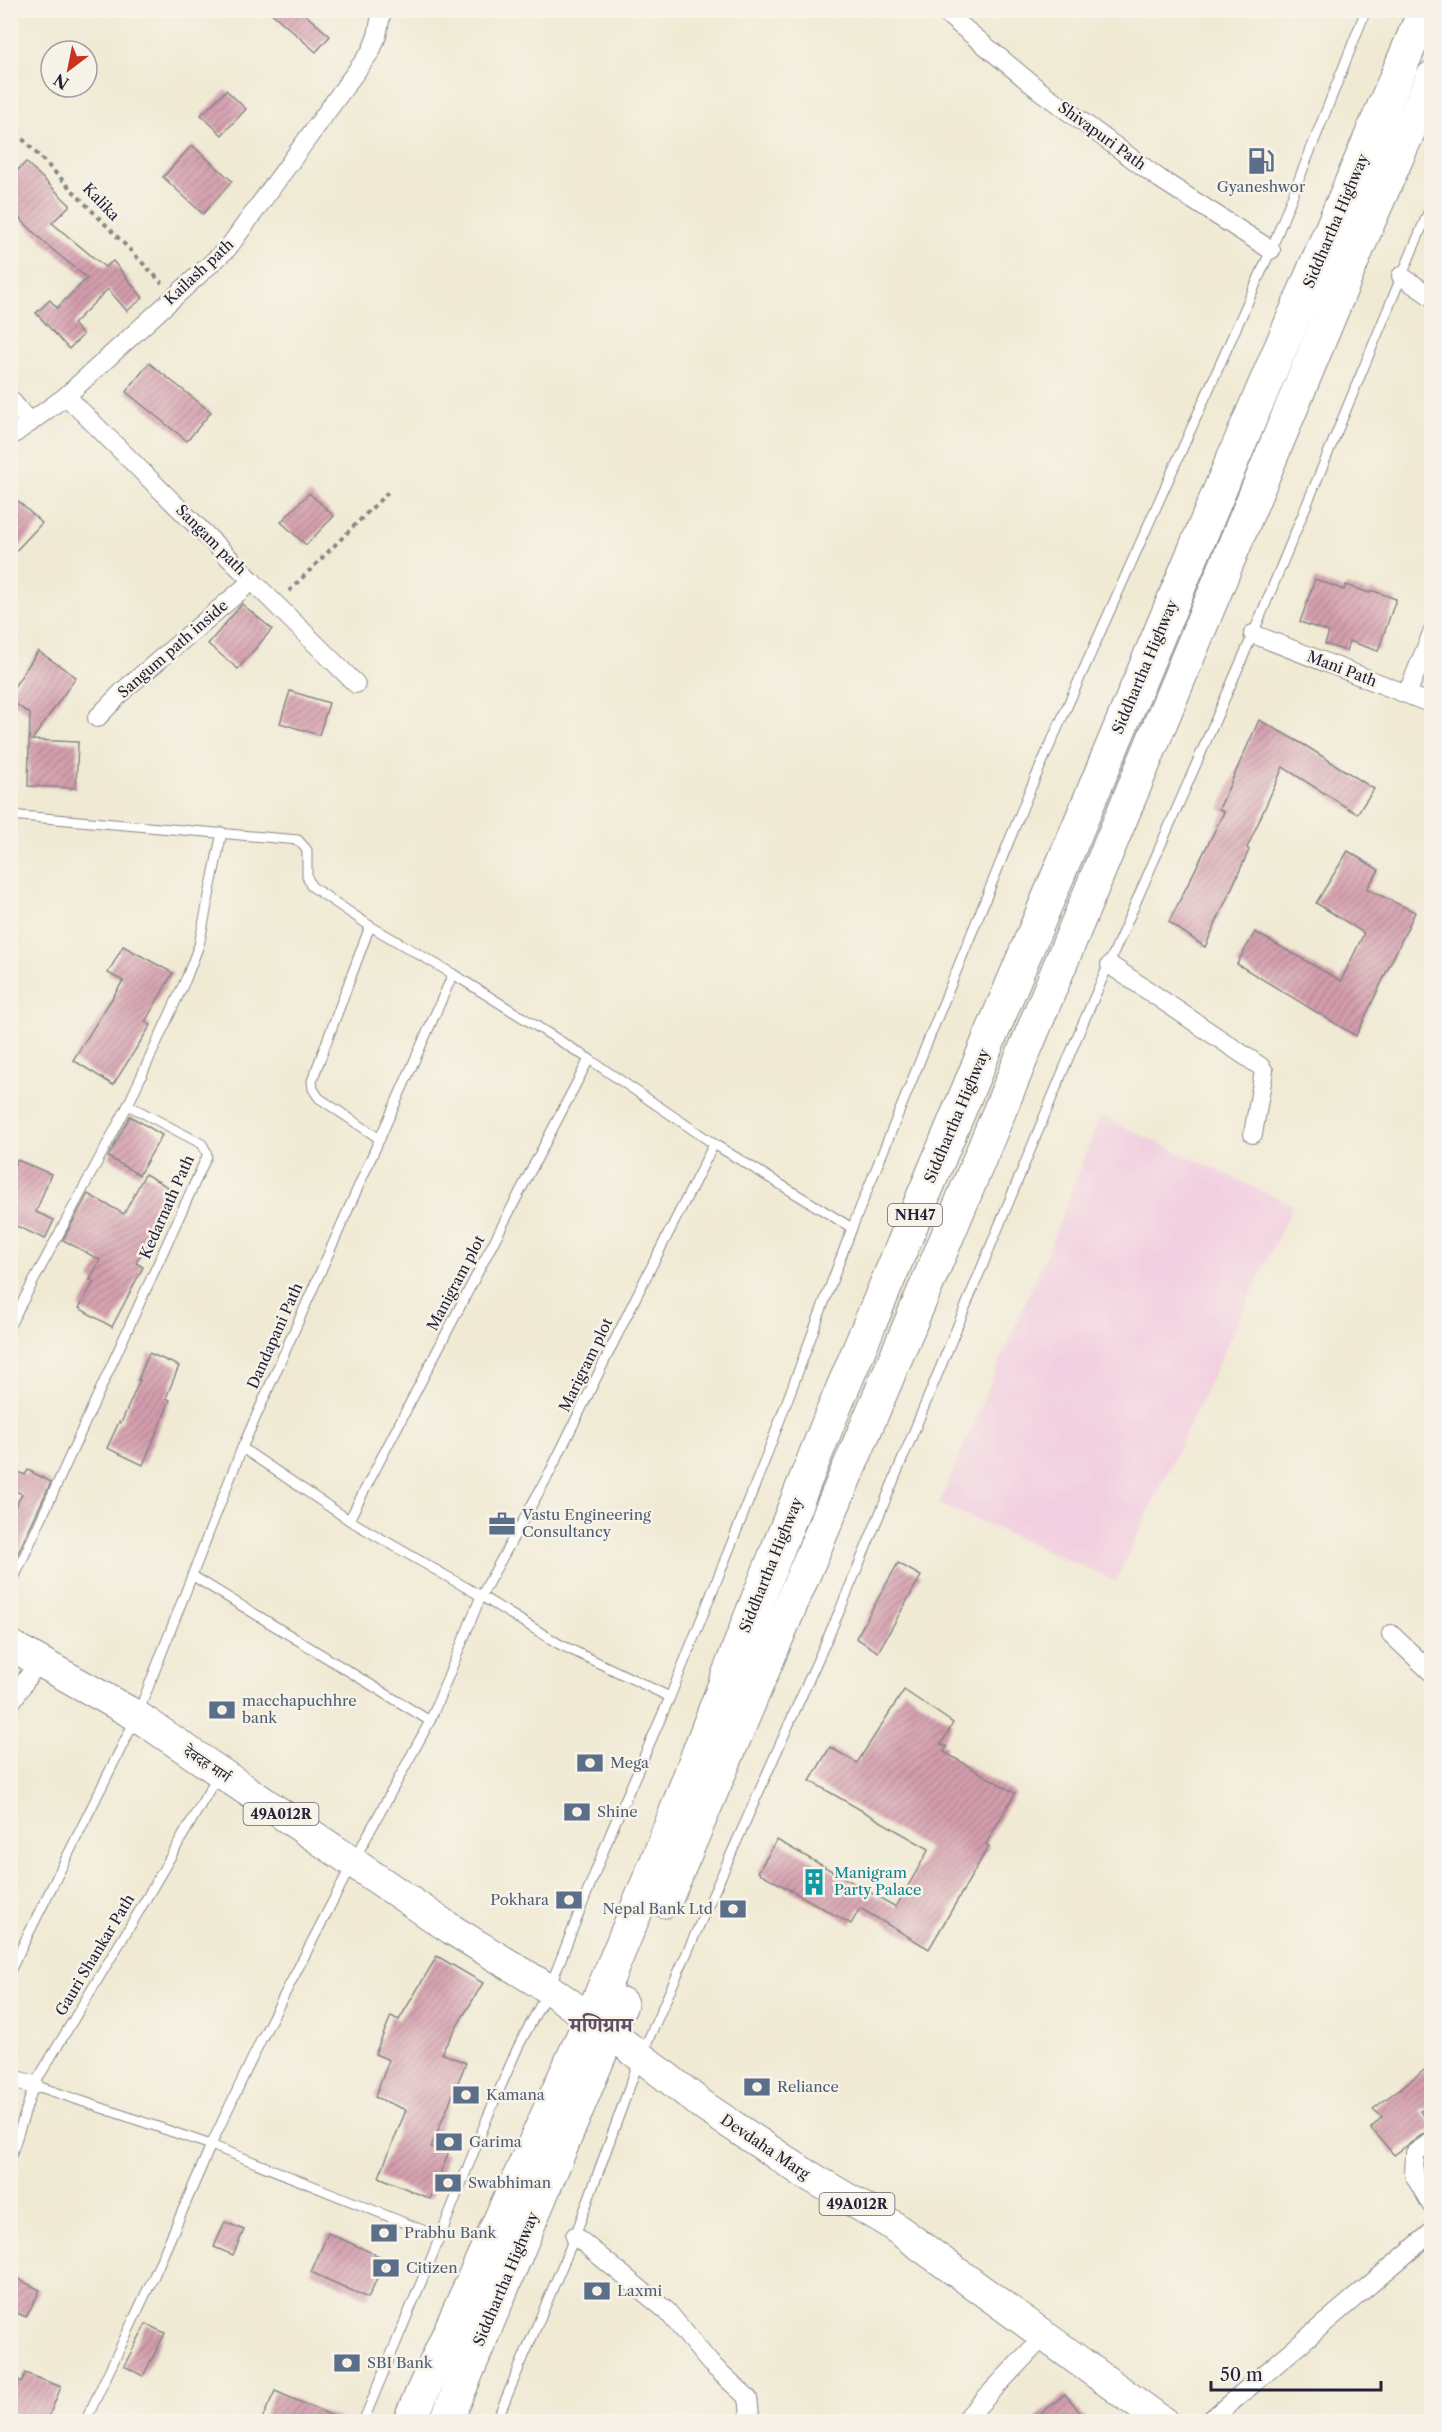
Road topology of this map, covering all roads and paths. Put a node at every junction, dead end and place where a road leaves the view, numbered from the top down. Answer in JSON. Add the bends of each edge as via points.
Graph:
{"nodes":[{"id":1,"x":382,"y":10,"type":"edge"},
{"id":2,"x":942,"y":10,"type":"edge"},
{"id":3,"x":1366,"y":10,"type":"edge"},
{"id":4,"x":1425,"y":10,"type":"edge"},
{"id":5,"x":1431,"y":78,"type":"edge"},
{"id":6,"x":10,"y":126,"type":"edge"},
{"id":7,"x":1431,"y":203,"type":"edge"},
{"id":8,"x":1271,"y":250,"type":"junction"},
{"id":9,"x":1401,"y":276,"type":"junction"},
{"id":10,"x":174,"y":295,"type":"junction"},
{"id":11,"x":1431,"y":297,"type":"edge"},
{"id":12,"x":66,"y":396,"type":"junction"},
{"id":13,"x":10,"y":399,"type":"edge"},
{"id":14,"x":30,"y":423,"type":"junction"},
{"id":15,"x":10,"y":437,"type":"edge"},
{"id":16,"x":388,"y":492,"type":"dead end"},
{"id":17,"x":252,"y":581,"type":"junction"},
{"id":18,"x":276,"y":605,"type":"junction"},
{"id":19,"x":1431,"y":633,"type":"edge"},
{"id":20,"x":1252,"y":634,"type":"junction"},
{"id":21,"x":356,"y":684,"type":"dead end"},
{"id":22,"x":1407,"y":694,"type":"junction"},
{"id":23,"x":1431,"y":704,"type":"edge"},
{"id":24,"x":97,"y":718,"type":"dead end"},
{"id":25,"x":10,"y":815,"type":"edge"},
{"id":26,"x":222,"y":832,"type":"junction"},
{"id":27,"x":370,"y":926,"type":"junction"},
{"id":28,"x":1110,"y":965,"type":"junction"},
{"id":29,"x":453,"y":974,"type":"junction"},
{"id":30,"x":589,"y":1059,"type":"junction"},
{"id":31,"x":128,"y":1105,"type":"junction"},
{"id":32,"x":1253,"y":1134,"type":"dead end"},
{"id":33,"x":380,"y":1139,"type":"junction"},
{"id":34,"x":714,"y":1144,"type":"junction"},
{"id":35,"x":852,"y":1228,"type":"junction"},
{"id":36,"x":10,"y":1325,"type":"edge"},
{"id":37,"x":242,"y":1448,"type":"junction"},
{"id":38,"x":349,"y":1520,"type":"junction"},
{"id":39,"x":193,"y":1576,"type":"junction"},
{"id":40,"x":10,"y":1587,"type":"edge"},
{"id":41,"x":481,"y":1596,"type":"junction"},
{"id":42,"x":1391,"y":1634,"type":"dead end"},
{"id":43,"x":10,"y":1645,"type":"edge"},
{"id":44,"x":38,"y":1662,"type":"junction"},
{"id":45,"x":1431,"y":1673,"type":"edge"},
{"id":46,"x":670,"y":1697,"type":"junction"},
{"id":47,"x":10,"y":1704,"type":"edge"},
{"id":48,"x":136,"y":1716,"type":"junction"},
{"id":49,"x":430,"y":1721,"type":"junction"},
{"id":50,"x":219,"y":1773,"type":"junction"},
{"id":51,"x":353,"y":1862,"type":"junction"},
{"id":52,"x":10,"y":1971,"type":"edge"},
{"id":53,"x":549,"y":1989,"type":"junction"},
{"id":54,"x":600,"y":2025,"type":"junction"},
{"id":55,"x":640,"y":2058,"type":"junction"},
{"id":56,"x":10,"y":2078,"type":"edge"},
{"id":57,"x":34,"y":2085,"type":"junction"},
{"id":58,"x":1431,"y":2141,"type":"edge"},
{"id":59,"x":211,"y":2145,"type":"junction"},
{"id":60,"x":10,"y":2158,"type":"edge"},
{"id":61,"x":1431,"y":2206,"type":"edge"},
{"id":62,"x":1431,"y":2232,"type":"edge"},
{"id":63,"x":575,"y":2236,"type":"junction"},
{"id":64,"x":441,"y":2237,"type":"junction"},
{"id":65,"x":1044,"y":2337,"type":"junction"},
{"id":66,"x":85,"y":2421,"type":"edge"},
{"id":67,"x":363,"y":2421,"type":"edge"},
{"id":68,"x":409,"y":2421,"type":"edge"},
{"id":69,"x":446,"y":2421,"type":"edge"},
{"id":70,"x":496,"y":2421,"type":"edge"},
{"id":71,"x":751,"y":2421,"type":"edge"},
{"id":72,"x":963,"y":2421,"type":"edge"},
{"id":73,"x":1163,"y":2421,"type":"edge"},
{"id":74,"x":1208,"y":2421,"type":"edge"}],
"edges":[{"from":1,"to":10,"type":"street","name":"Kailash path","via":[[371,51],[243,230]]},
{"from":2,"to":8,"type":"street","name":"Shivapuri Path","via":[[1039,90],[1161,179]]},
{"from":3,"to":8,"type":"lane"},
{"from":4,"to":54,"type":"highway","name":"Siddhartha Highway","number":"NH47","via":[[831,1416],[659,1856]]},
{"from":5,"to":54,"type":"highway","name":"Siddhartha Highway","number":"NH47","via":[[950,1230]]},
{"from":6,"to":10,"type":"path","name":"Kalika"},
{"from":7,"to":9,"type":"lane"},
{"from":8,"to":35,"type":"lane","via":[[1029,792]]},
{"from":9,"to":11,"type":"street"},
{"from":9,"to":20,"type":"lane"},
{"from":10,"to":12,"type":"street","name":"Kailash path"},
{"from":12,"to":14,"type":"street","name":"Kailash path"},
{"from":12,"to":17,"type":"street","name":"Sangam path"},
{"from":13,"to":14,"type":"street"},
{"from":14,"to":15,"type":"street","name":"Kailash path"},
{"from":16,"to":18,"type":"path"},
{"from":17,"to":18,"type":"street","name":"Sangam path"},
{"from":17,"to":24,"type":"street","name":"Sangum path inside","via":[[125,689]]},
{"from":18,"to":21,"type":"street","name":"Sangam path"},
{"from":19,"to":22,"type":"street"},
{"from":20,"to":22,"type":"street","name":"Mani Path"},
{"from":20,"to":28,"type":"lane"},
{"from":22,"to":23,"type":"street","name":"Mani Path"},
{"from":25,"to":26,"type":"lane"},
{"from":26,"to":27,"type":"lane","via":[[298,840],[307,850],[311,886]]},
{"from":26,"to":31,"type":"lane","via":[[199,945]]},
{"from":27,"to":29,"type":"lane"},
{"from":27,"to":33,"type":"lane","via":[[312,1081],[319,1098]]},
{"from":28,"to":32,"type":"street","via":[[1260,1066],[1263,1071]]},
{"from":28,"to":55,"type":"lane","via":[[840,1610]]},
{"from":29,"to":30,"type":"lane"},
{"from":29,"to":33,"type":"lane","name":"Dandapani Path"},
{"from":30,"to":34,"type":"lane"},
{"from":30,"to":38,"type":"lane","name":"Manigram plot"},
{"from":31,"to":36,"type":"lane"},
{"from":31,"to":40,"type":"lane","name":"Kedarnath Path","via":[[201,1144],[207,1156]]},
{"from":33,"to":37,"type":"lane","name":"Dandapani Path"},
{"from":34,"to":35,"type":"lane"},
{"from":34,"to":41,"type":"lane","name":"Marigram plot","via":[[550,1472]]},
{"from":35,"to":46,"type":"lane","via":[[764,1465]]},
{"from":37,"to":38,"type":"lane"},
{"from":37,"to":39,"type":"lane","name":"Dandapani Path"},
{"from":38,"to":41,"type":"lane"},
{"from":39,"to":48,"type":"lane","name":"Dandapani Path"},
{"from":39,"to":49,"type":"lane"},
{"from":41,"to":46,"type":"lane","via":[[559,1644]]},
{"from":41,"to":49,"type":"lane","name":"Marigram plot"},
{"from":42,"to":45,"type":"street"},
{"from":43,"to":44,"type":"main road","name":"देवदह मार्ग","number":"49A012R"},
{"from":44,"to":47,"type":"street"},
{"from":44,"to":48,"type":"main road","name":"देवदह मार्ग","number":"49A012R"},
{"from":46,"to":53,"type":"lane"},
{"from":48,"to":50,"type":"main road","name":"देवदह मार्ग","number":"49A012R"},
{"from":48,"to":52,"type":"lane","name":"Dandapani Path"},
{"from":49,"to":51,"type":"lane","name":"Marigram plot"},
{"from":50,"to":51,"type":"main road","name":"देवदह मार्ग","number":"49A012R"},
{"from":50,"to":57,"type":"lane","name":"Gauri Shankar Path"},
{"from":51,"to":53,"type":"main road","name":"देवदह मार्ग","number":"49A012R"},
{"from":51,"to":59,"type":"lane","name":"Marigram plot"},
{"from":53,"to":54,"type":"main road","name":"Devdaha Marg","number":"49A012R"},
{"from":53,"to":64,"type":"lane","via":[[492,2106]]},
{"from":54,"to":55,"type":"main road","name":"Devdaha Marg","number":"49A012R"},
{"from":54,"to":68,"type":"highway","name":"Siddhartha Highway","number":"NH47"},
{"from":54,"to":69,"type":"highway","name":"Siddhartha Highway","number":"NH47"},
{"from":55,"to":63,"type":"lane"},
{"from":55,"to":65,"type":"main road","name":"Devdaha Marg","number":"49A012R","via":[[801,2171],[889,2223]]},
{"from":56,"to":57,"type":"street"},
{"from":57,"to":59,"type":"lane"},
{"from":57,"to":60,"type":"lane","name":"Gauri Shankar Path"},
{"from":58,"to":61,"type":"street","via":[[1415,2153],[1413,2175]]},
{"from":59,"to":64,"type":"lane"},
{"from":59,"to":66,"type":"lane","name":"Marigram plot"},
{"from":62,"to":74,"type":"street"},
{"from":63,"to":70,"type":"lane"},
{"from":63,"to":71,"type":"street","via":[[667,2311],[710,2363],[748,2398]]},
{"from":64,"to":67,"type":"lane"},
{"from":65,"to":72,"type":"street"},
{"from":65,"to":73,"type":"main road","name":"Devdaha Marg","number":"49A012R"}]}
